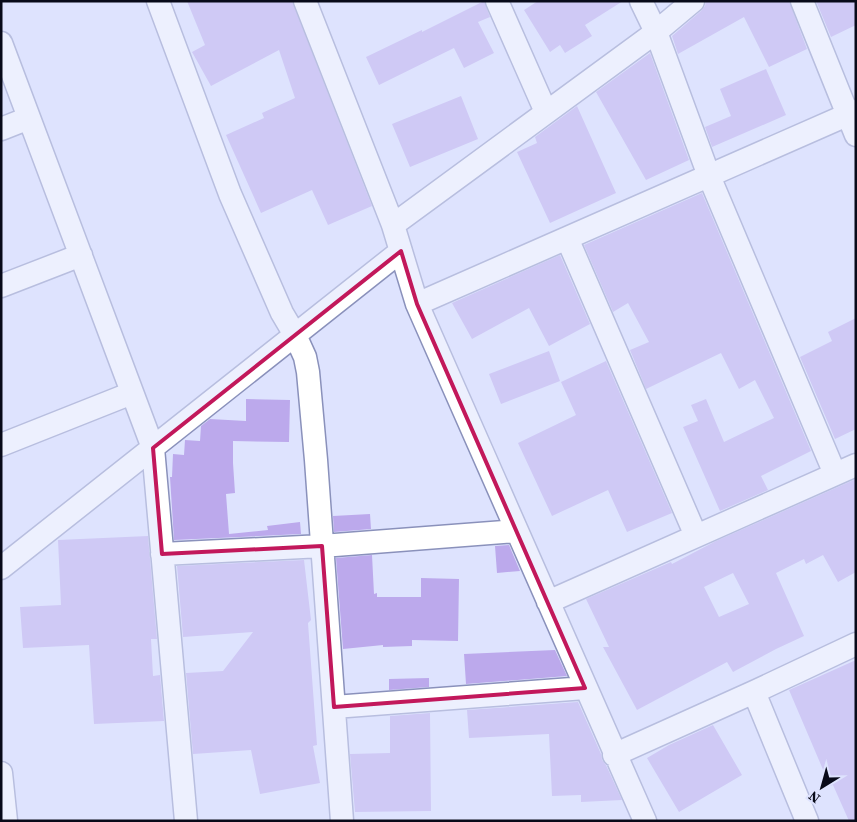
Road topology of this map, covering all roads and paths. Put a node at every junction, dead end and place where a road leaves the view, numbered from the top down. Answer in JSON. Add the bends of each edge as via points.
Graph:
{"nodes":[{"id":1,"x":158,"y":1,"type":"edge"},
{"id":2,"x":497,"y":1,"type":"edge"},
{"id":3,"x":641,"y":1,"type":"edge"},
{"id":4,"x":693,"y":1,"type":"edge"},
{"id":5,"x":802,"y":1,"type":"edge"},
{"id":6,"x":306,"y":2,"type":"edge"},
{"id":7,"x":656,"y":32,"type":"junction"},
{"id":8,"x":1,"y":43,"type":"edge"},
{"id":9,"x":546,"y":112,"type":"junction"},
{"id":10,"x":851,"y":113,"type":"edge"},
{"id":11,"x":29,"y":118,"type":"junction"},
{"id":12,"x":1,"y":129,"type":"edge"},
{"id":13,"x":856,"y":136,"type":"edge"},
{"id":14,"x":709,"y":176,"type":"junction"},
{"id":15,"x":393,"y":225,"type":"junction"},
{"id":16,"x":567,"y":238,"type":"junction"},
{"id":17,"x":401,"y":251,"type":"junction"},
{"id":18,"x":81,"y":256,"type":"junction"},
{"id":19,"x":1,"y":286,"type":"edge"},
{"id":20,"x":417,"y":304,"type":"junction"},
{"id":21,"x":295,"y":335,"type":"junction"},
{"id":22,"x":132,"y":393,"type":"junction"},
{"id":23,"x":1,"y":445,"type":"edge"},
{"id":24,"x":153,"y":448,"type":"junction"},
{"id":25,"x":849,"y":470,"type":"edge"},
{"id":26,"x":517,"y":531,"type":"junction"},
{"id":27,"x":696,"y":536,"type":"junction"},
{"id":28,"x":322,"y":546,"type":"junction"},
{"id":29,"x":162,"y":554,"type":"junction"},
{"id":30,"x":1,"y":568,"type":"edge"},
{"id":31,"x":548,"y":602,"type":"junction"},
{"id":32,"x":856,"y":644,"type":"edge"},
{"id":33,"x":585,"y":688,"type":"junction"},
{"id":34,"x":754,"y":692,"type":"junction"},
{"id":35,"x":334,"y":707,"type":"junction"},
{"id":36,"x":614,"y":755,"type":"junction"},
{"id":37,"x":1,"y":773,"type":"edge"},
{"id":38,"x":6,"y":821,"type":"edge"},
{"id":39,"x":186,"y":821,"type":"edge"},
{"id":40,"x":342,"y":821,"type":"edge"},
{"id":41,"x":645,"y":821,"type":"edge"},
{"id":42,"x":807,"y":821,"type":"edge"}],
"edges":[{"from":1,"to":21,"type":"street","via":[[230,194],[282,313]]},
{"from":2,"to":9,"type":"street"},
{"from":3,"to":7,"type":"street"},
{"from":4,"to":7,"type":"street"},
{"from":5,"to":10,"type":"street"},
{"from":6,"to":15,"type":"street"},
{"from":7,"to":9,"type":"street"},
{"from":7,"to":14,"type":"street"},
{"from":8,"to":11,"type":"street"},
{"from":9,"to":15,"type":"street"},
{"from":10,"to":13,"type":"street"},
{"from":10,"to":14,"type":"street"},
{"from":11,"to":12,"type":"street"},
{"from":11,"to":18,"type":"street"},
{"from":14,"to":16,"type":"street"},
{"from":14,"to":25,"type":"street"},
{"from":15,"to":17,"type":"street"},
{"from":16,"to":20,"type":"street"},
{"from":16,"to":27,"type":"street"},
{"from":17,"to":20,"type":"street"},
{"from":17,"to":21,"type":"street"},
{"from":18,"to":19,"type":"street"},
{"from":18,"to":22,"type":"street"},
{"from":20,"to":26,"type":"street"},
{"from":21,"to":24,"type":"street"},
{"from":21,"to":28,"type":"street","via":[[308,372]]},
{"from":22,"to":23,"type":"street"},
{"from":22,"to":24,"type":"street"},
{"from":24,"to":29,"type":"street"},
{"from":24,"to":30,"type":"street"},
{"from":25,"to":27,"type":"street"},
{"from":26,"to":28,"type":"street"},
{"from":26,"to":31,"type":"street"},
{"from":27,"to":31,"type":"street"},
{"from":28,"to":29,"type":"street"},
{"from":28,"to":35,"type":"street"},
{"from":29,"to":39,"type":"street"},
{"from":31,"to":33,"type":"street"},
{"from":32,"to":34,"type":"street"},
{"from":33,"to":35,"type":"street"},
{"from":33,"to":36,"type":"street"},
{"from":34,"to":36,"type":"street"},
{"from":34,"to":42,"type":"street"},
{"from":35,"to":40,"type":"street"},
{"from":36,"to":41,"type":"street"},
{"from":37,"to":38,"type":"street"}]}
